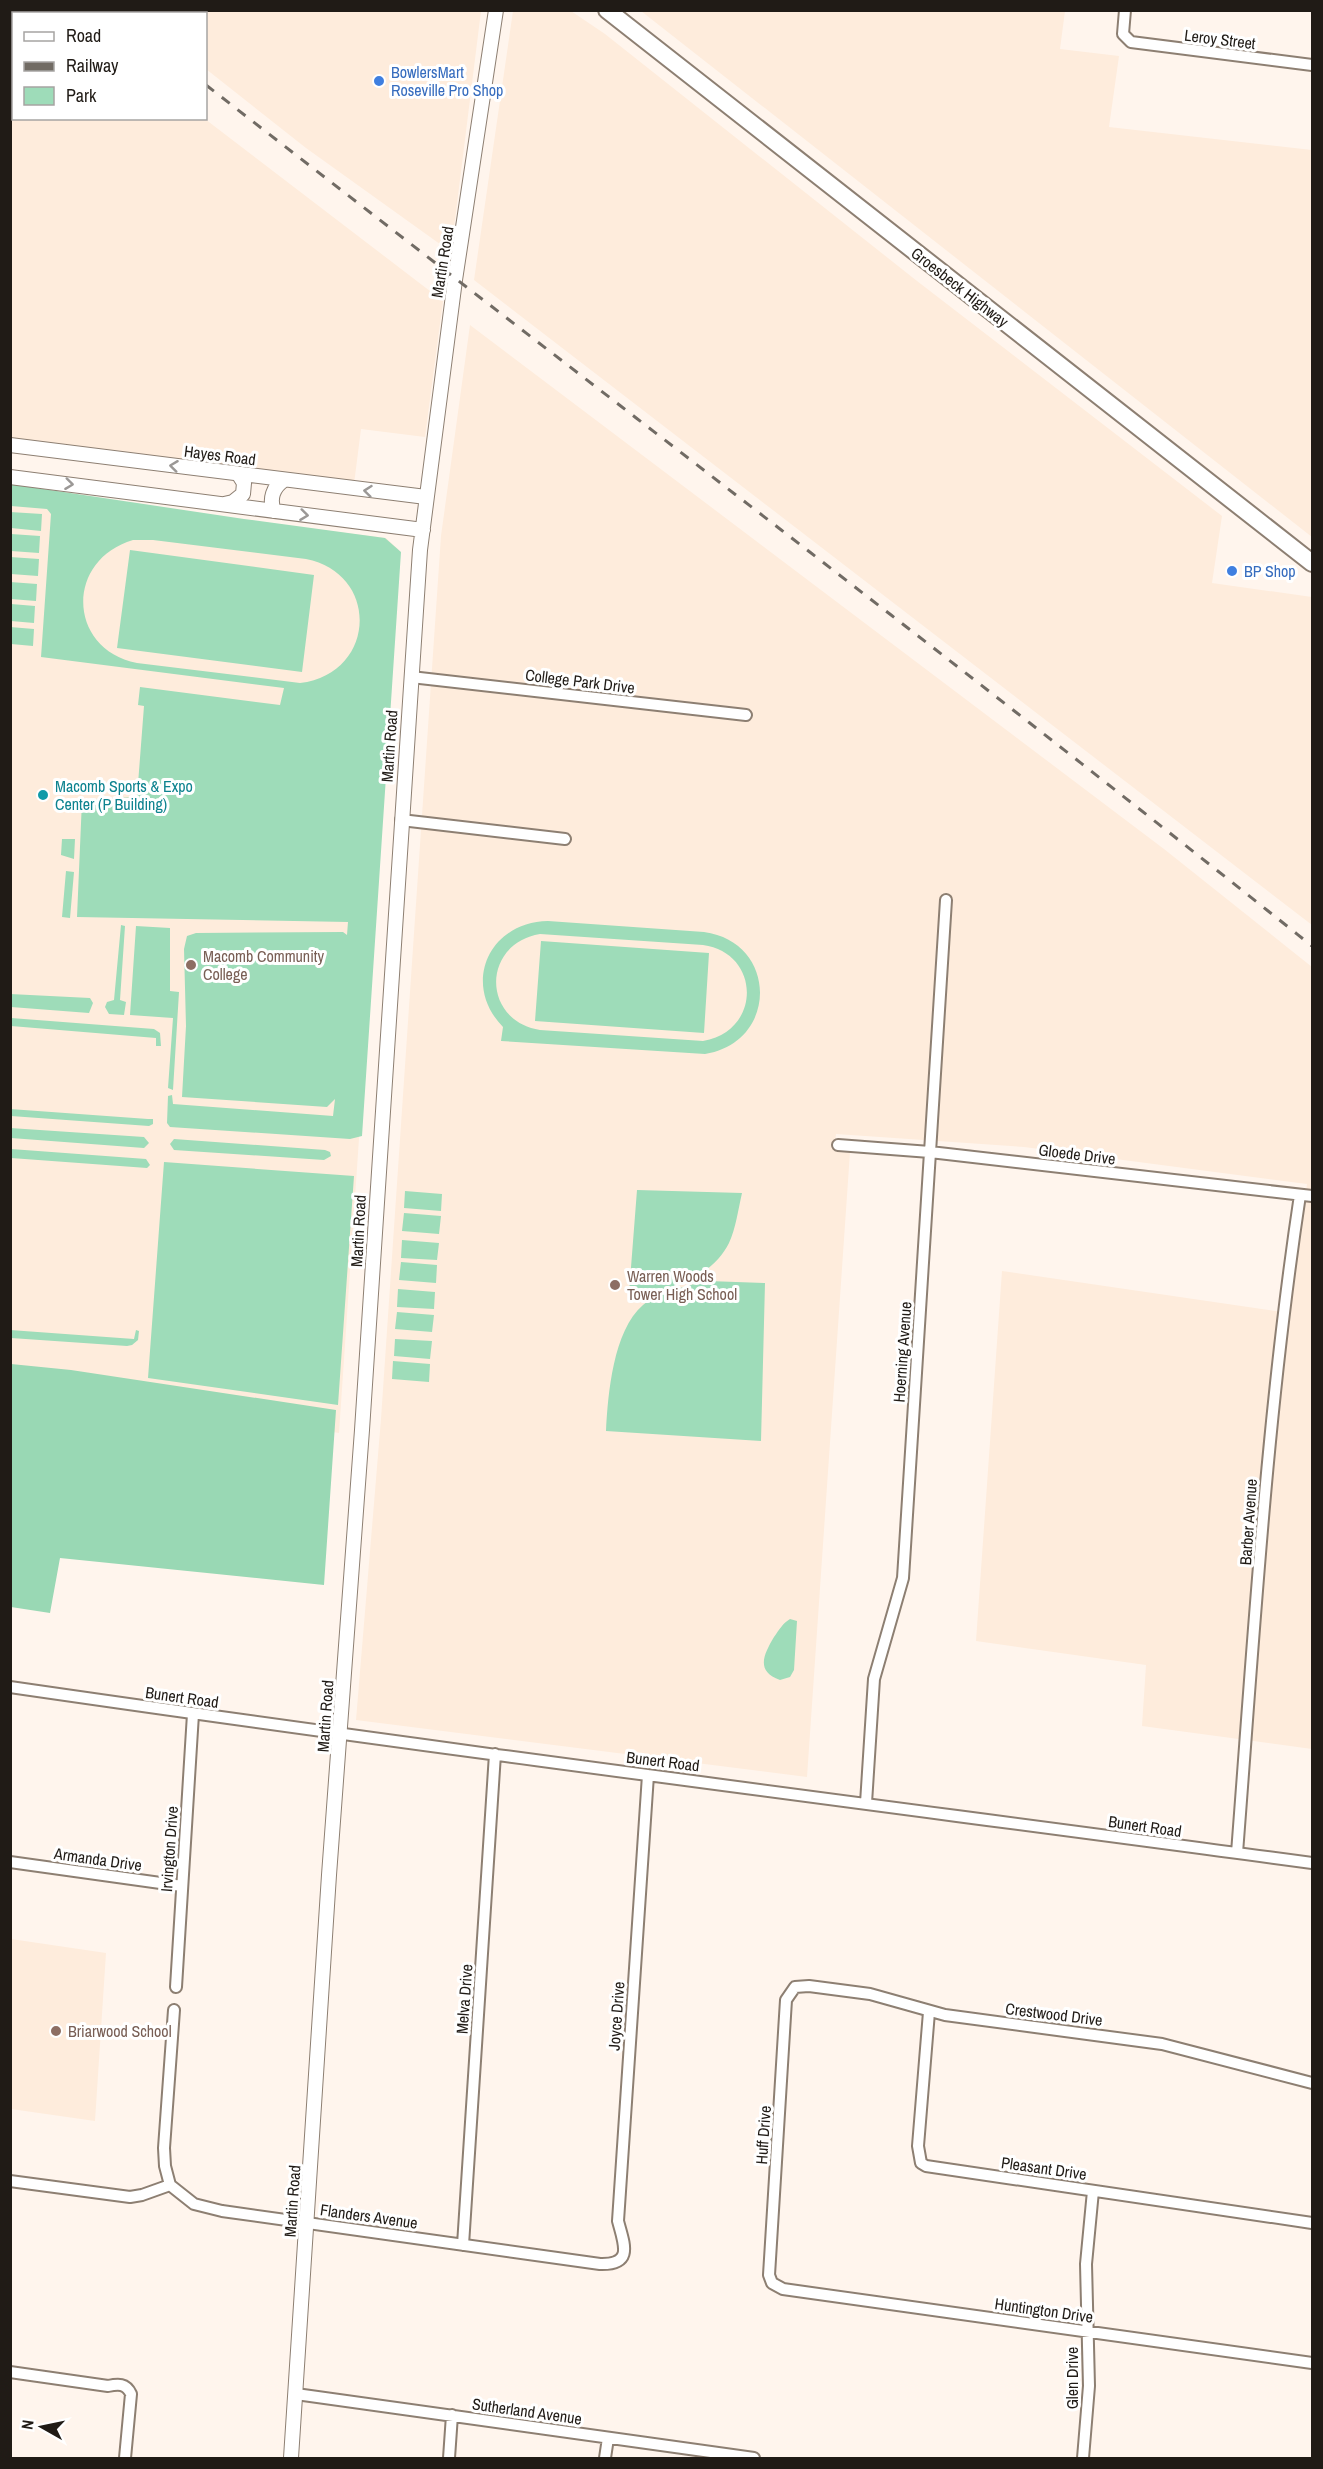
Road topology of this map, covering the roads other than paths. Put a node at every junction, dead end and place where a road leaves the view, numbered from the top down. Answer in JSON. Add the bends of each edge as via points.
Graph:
{"nodes":[{"id":1,"x":496,"y":10,"type":"edge"},
{"id":2,"x":607,"y":10,"type":"edge"},
{"id":3,"x":1125,"y":10,"type":"edge"},
{"id":4,"x":1312,"y":66,"type":"edge"},
{"id":5,"x":10,"y":445,"type":"edge"},
{"id":6,"x":239,"y":475,"type":"junction"},
{"id":7,"x":10,"y":477,"type":"edge"},
{"id":8,"x":284,"y":480,"type":"junction"},
{"id":9,"x":426,"y":497,"type":"junction"},
{"id":10,"x":219,"y":504,"type":"junction"},
{"id":11,"x":274,"y":511,"type":"junction"},
{"id":12,"x":423,"y":530,"type":"junction"},
{"id":13,"x":1312,"y":563,"type":"edge"},
{"id":14,"x":411,"y":677,"type":"junction"},
{"id":15,"x":746,"y":715,"type":"dead end"},
{"id":16,"x":401,"y":820,"type":"junction"},
{"id":17,"x":565,"y":839,"type":"dead end"},
{"id":18,"x":946,"y":900,"type":"dead end"},
{"id":19,"x":838,"y":1145,"type":"dead end"},
{"id":20,"x":930,"y":1152,"type":"junction"},
{"id":21,"x":1299,"y":1195,"type":"junction"},
{"id":22,"x":1312,"y":1196,"type":"edge"},
{"id":23,"x":10,"y":1687,"type":"edge"},
{"id":24,"x":193,"y":1714,"type":"junction"},
{"id":25,"x":340,"y":1735,"type":"junction"},
{"id":26,"x":495,"y":1754,"type":"junction"},
{"id":27,"x":648,"y":1775,"type":"junction"},
{"id":28,"x":866,"y":1803,"type":"junction"},
{"id":29,"x":1237,"y":1853,"type":"junction"},
{"id":30,"x":10,"y":1862,"type":"edge"},
{"id":31,"x":1312,"y":1863,"type":"edge"},
{"id":32,"x":182,"y":1886,"type":"junction"},
{"id":33,"x":176,"y":1987,"type":"dead end"},
{"id":34,"x":790,"y":1990,"type":"joint"},
{"id":35,"x":174,"y":2010,"type":"dead end"},
{"id":36,"x":929,"y":2012,"type":"junction"},
{"id":37,"x":1312,"y":2083,"type":"edge"},
{"id":38,"x":10,"y":2181,"type":"edge"},
{"id":39,"x":171,"y":2185,"type":"junction"},
{"id":40,"x":1093,"y":2191,"type":"junction"},
{"id":41,"x":307,"y":2223,"type":"junction"},
{"id":42,"x":1312,"y":2223,"type":"edge"},
{"id":43,"x":463,"y":2245,"type":"junction"},
{"id":44,"x":622,"y":2257,"type":"joint"},
{"id":45,"x":772,"y":2283,"type":"joint"},
{"id":46,"x":1086,"y":2331,"type":"junction"},
{"id":47,"x":1312,"y":2363,"type":"edge"},
{"id":48,"x":10,"y":2372,"type":"edge"},
{"id":49,"x":296,"y":2394,"type":"junction"},
{"id":50,"x":452,"y":2415,"type":"junction"},
{"id":51,"x":608,"y":2439,"type":"junction"},
{"id":52,"x":125,"y":2458,"type":"edge"},
{"id":53,"x":291,"y":2458,"type":"edge"},
{"id":54,"x":449,"y":2458,"type":"edge"},
{"id":55,"x":605,"y":2458,"type":"edge"},
{"id":56,"x":740,"y":2458,"type":"edge"},
{"id":57,"x":754,"y":2458,"type":"edge"},
{"id":58,"x":1083,"y":2458,"type":"edge"}],
"edges":[{"from":1,"to":9,"type":"street","name":"Martin Road"},
{"from":2,"to":13,"type":"main road","name":"Groesbeck Highway"},
{"from":3,"to":4,"type":"street","name":"Leroy Street","via":[[1125,38],[1134,43]]},
{"from":6,"to":5,"type":"street","name":"Hayes Road","one_way":true},
{"from":6,"to":8,"type":"street","name":"Hayes Road"},
{"from":6,"to":10,"type":"street","via":[[244,483],[243,494],[233,502]]},
{"from":7,"to":10,"type":"street","one_way":true},
{"from":9,"to":8,"type":"street","name":"Hayes Road","one_way":true},
{"from":8,"to":11,"type":"street","via":[[272,494]]},
{"from":9,"to":12,"type":"street","name":"Martin Road"},
{"from":10,"to":11,"type":"street"},
{"from":11,"to":12,"type":"street","one_way":true},
{"from":12,"to":14,"type":"street","name":"Martin Road"},
{"from":14,"to":15,"type":"street","name":"College Park Drive"},
{"from":14,"to":16,"type":"street","name":"Martin Road"},
{"from":16,"to":17,"type":"street"},
{"from":16,"to":25,"type":"street","name":"Martin Road"},
{"from":18,"to":20,"type":"street","name":"Hoerning Avenue"},
{"from":19,"to":20,"type":"street","name":"Gloede Drive"},
{"from":20,"to":21,"type":"street","name":"Gloede Drive"},
{"from":20,"to":28,"type":"street","name":"Hoerning Avenue","via":[[903,1578],[874,1679]]},
{"from":21,"to":22,"type":"street","name":"Gloede Drive"},
{"from":21,"to":29,"type":"street","name":"Barber Avenue","via":[[1269,1431]]},
{"from":23,"to":24,"type":"street","name":"Bunert Road"},
{"from":24,"to":25,"type":"street","name":"Bunert Road"},
{"from":24,"to":32,"type":"street","name":"Irvington Drive"},
{"from":25,"to":26,"type":"street","name":"Bunert Road"},
{"from":25,"to":41,"type":"street","name":"Martin Road"},
{"from":26,"to":27,"type":"street","name":"Bunert Road"},
{"from":26,"to":43,"type":"street","name":"Melva Drive"},
{"from":27,"to":28,"type":"street","name":"Bunert Road"},
{"from":27,"to":44,"type":"street","name":"Joyce Drive","via":[[618,2221],[626,2244]]},
{"from":28,"to":29,"type":"street","name":"Bunert Road"},
{"from":29,"to":31,"type":"street","name":"Bunert Road"},
{"from":30,"to":32,"type":"street","name":"Armanda Drive"},
{"from":32,"to":33,"type":"street","name":"Irvington Drive"},
{"from":34,"to":36,"type":"street","name":"Crestwood Drive","via":[[808,1986],[870,1994]]},
{"from":34,"to":45,"type":"street","name":"Huff Drive","via":[[786,2000]]},
{"from":35,"to":39,"type":"street","via":[[164,2148]]},
{"from":36,"to":37,"type":"street","name":"Crestwood Drive","via":[[1162,2044]]},
{"from":36,"to":40,"type":"street","name":"Pleasant Drive","via":[[918,2146],[921,2163]]},
{"from":38,"to":39,"type":"street","via":[[130,2197]]},
{"from":39,"to":41,"type":"street","name":"Flanders Avenue","via":[[203,2208]]},
{"from":40,"to":42,"type":"street","name":"Pleasant Drive"},
{"from":40,"to":46,"type":"street","name":"Glen Drive","via":[[1086,2264]]},
{"from":41,"to":43,"type":"street","name":"Flanders Avenue"},
{"from":41,"to":49,"type":"street","name":"Martin Road"},
{"from":43,"to":44,"type":"street","name":"Flanders Avenue","via":[[611,2265]]},
{"from":45,"to":46,"type":"street","name":"Huntington Drive","via":[[783,2289]]},
{"from":46,"to":47,"type":"street","name":"Huntington Drive"},
{"from":46,"to":58,"type":"street","name":"Glen Drive","via":[[1089,2386]]},
{"from":48,"to":52,"type":"street","via":[[129,2388]]},
{"from":49,"to":50,"type":"street","name":"Sutherland Avenue"},
{"from":49,"to":53,"type":"street","name":"Martin Road"},
{"from":50,"to":51,"type":"street","name":"Sutherland Avenue"},
{"from":50,"to":54,"type":"street"},
{"from":51,"to":55,"type":"street"},
{"from":51,"to":56,"type":"street","name":"Sutherland Avenue"},
{"from":56,"to":57,"type":"street","name":"Sutherland Avenue"}]}
